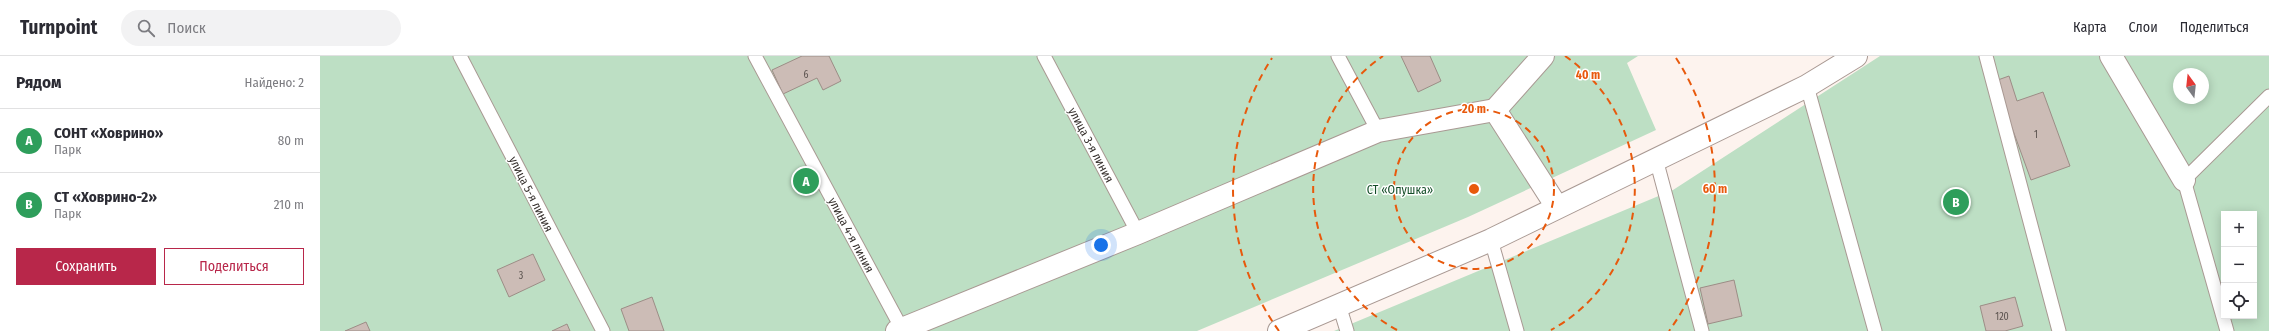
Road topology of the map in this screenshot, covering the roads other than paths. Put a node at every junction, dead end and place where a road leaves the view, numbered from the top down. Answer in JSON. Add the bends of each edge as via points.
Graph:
{"nodes":[{"id":1,"x":460,"y":56,"type":"edge"},
{"id":2,"x":755,"y":56,"type":"edge"},
{"id":3,"x":1044,"y":56,"type":"edge"},
{"id":4,"x":1338,"y":56,"type":"edge"},
{"id":5,"x":1543,"y":56,"type":"edge"},
{"id":6,"x":1856,"y":56,"type":"edge"},
{"id":7,"x":1986,"y":56,"type":"edge"},
{"id":8,"x":2111,"y":56,"type":"edge"},
{"id":9,"x":1807,"y":86,"type":"junction"},
{"id":10,"x":2269,"y":96,"type":"edge"},
{"id":11,"x":1495,"y":110,"type":"junction"},
{"id":12,"x":1378,"y":131,"type":"junction"},
{"id":13,"x":1656,"y":160,"type":"junction"},
{"id":14,"x":2184,"y":180,"type":"junction"},
{"id":15,"x":1558,"y":207,"type":"junction"},
{"id":16,"x":1138,"y":234,"type":"junction"},
{"id":17,"x":1491,"y":240,"type":"junction"},
{"id":18,"x":1339,"y":305,"type":"junction"},
{"id":19,"x":899,"y":330,"type":"edge"},
{"id":20,"x":603,"y":331,"type":"edge"},
{"id":21,"x":1279,"y":331,"type":"edge"},
{"id":22,"x":1347,"y":331,"type":"edge"},
{"id":23,"x":1517,"y":331,"type":"edge"},
{"id":24,"x":1702,"y":331,"type":"edge"},
{"id":25,"x":1875,"y":331,"type":"edge"},
{"id":26,"x":2059,"y":331,"type":"edge"},
{"id":27,"x":2227,"y":331,"type":"edge"}],
"edges":[{"from":1,"to":20,"type":"lane","name":"улица 5-я линия"},
{"from":2,"to":19,"type":"lane","name":"улица 4-я линия"},
{"from":3,"to":16,"type":"lane","name":"улица 3-я линия"},
{"from":4,"to":12,"type":"lane"},
{"from":5,"to":11,"type":"street"},
{"from":6,"to":9,"type":"street"},
{"from":7,"to":26,"type":"lane"},
{"from":8,"to":14,"type":"street"},
{"from":9,"to":13,"type":"street"},
{"from":9,"to":25,"type":"lane"},
{"from":10,"to":14,"type":"lane"},
{"from":11,"to":12,"type":"street"},
{"from":11,"to":15,"type":"street"},
{"from":12,"to":16,"type":"street"},
{"from":13,"to":15,"type":"street"},
{"from":13,"to":24,"type":"lane"},
{"from":14,"to":27,"type":"lane"},
{"from":15,"to":17,"type":"street"},
{"from":16,"to":19,"type":"street"},
{"from":17,"to":18,"type":"street"},
{"from":17,"to":23,"type":"lane"},
{"from":18,"to":21,"type":"street"},
{"from":18,"to":22,"type":"lane"}]}
